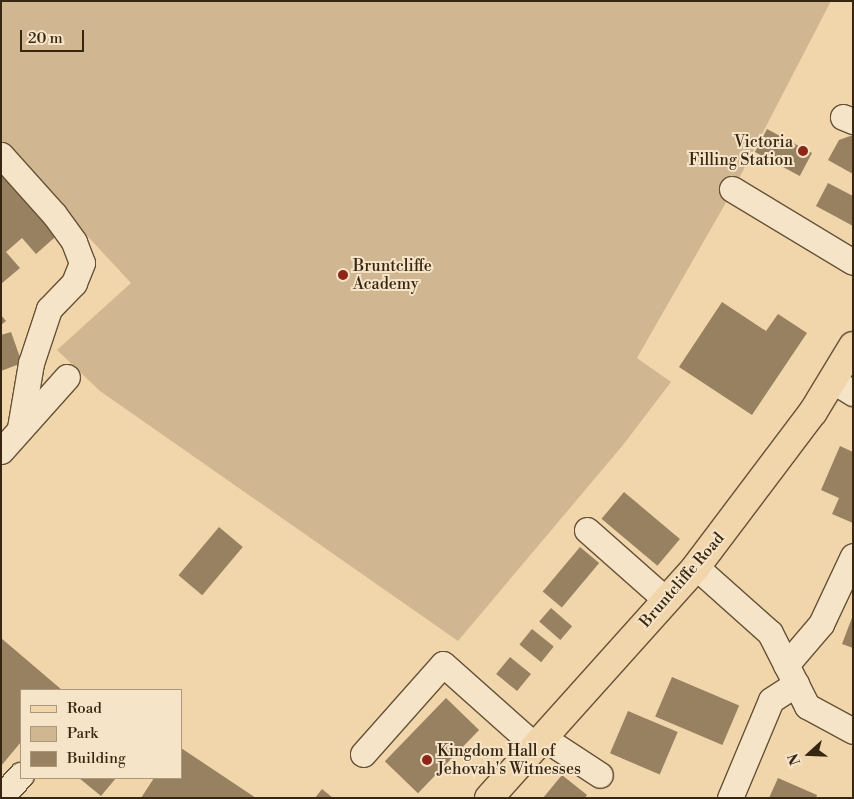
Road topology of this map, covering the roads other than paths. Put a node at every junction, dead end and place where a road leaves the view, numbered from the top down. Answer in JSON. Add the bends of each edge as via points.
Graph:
{"nodes":[{"id":1,"x":1,"y":155,"type":"edge"},
{"id":2,"x":732,"y":189,"type":"dead end"},
{"id":3,"x":853,"y":262,"type":"edge"},
{"id":4,"x":853,"y":346,"type":"edge"},
{"id":5,"x":66,"y":377,"type":"dead end"},
{"id":6,"x":842,"y":387,"type":"edge"},
{"id":7,"x":20,"y":428,"type":"junction"},
{"id":8,"x":1,"y":451,"type":"edge"},
{"id":9,"x":587,"y":530,"type":"dead end"},
{"id":10,"x":853,"y":556,"type":"edge"},
{"id":11,"x":696,"y":567,"type":"junction"},
{"id":12,"x":666,"y":600,"type":"junction"},
{"id":13,"x":791,"y":674,"type":"junction"},
{"id":14,"x":853,"y":731,"type":"edge"},
{"id":15,"x":539,"y":742,"type":"junction"},
{"id":16,"x":363,"y":754,"type":"dead end"},
{"id":17,"x":600,"y":775,"type":"dead end"},
{"id":18,"x":20,"y":776,"type":"edge"},
{"id":19,"x":1,"y":797,"type":"edge"},
{"id":20,"x":489,"y":798,"type":"edge"},
{"id":21,"x":730,"y":798,"type":"edge"}],
"edges":[{"from":1,"to":7,"type":"street","via":[[54,214],[74,242],[82,262],[74,283],[49,309],[31,363]]},
{"from":2,"to":3,"type":"street"},
{"from":4,"to":6,"type":"main road","name":"Bruntcliffe Road"},
{"from":5,"to":7,"type":"street"},
{"from":6,"to":11,"type":"main road","name":"Bruntcliffe Road","via":[[813,412]]},
{"from":7,"to":8,"type":"street"},
{"from":9,"to":12,"type":"street"},
{"from":10,"to":13,"type":"street","via":[[821,624]]},
{"from":11,"to":12,"type":"main road","name":"Bruntcliffe Road"},
{"from":11,"to":13,"type":"street","via":[[770,633]]},
{"from":12,"to":15,"type":"main road","name":"Bruntcliffe Road"},
{"from":13,"to":14,"type":"street","via":[[807,706]]},
{"from":13,"to":21,"type":"street","via":[[771,700]]},
{"from":15,"to":16,"type":"street","via":[[443,664]]},
{"from":15,"to":17,"type":"street"},
{"from":15,"to":20,"type":"main road","name":"Bruntcliffe Road"},
{"from":18,"to":19,"type":"street"}]}
